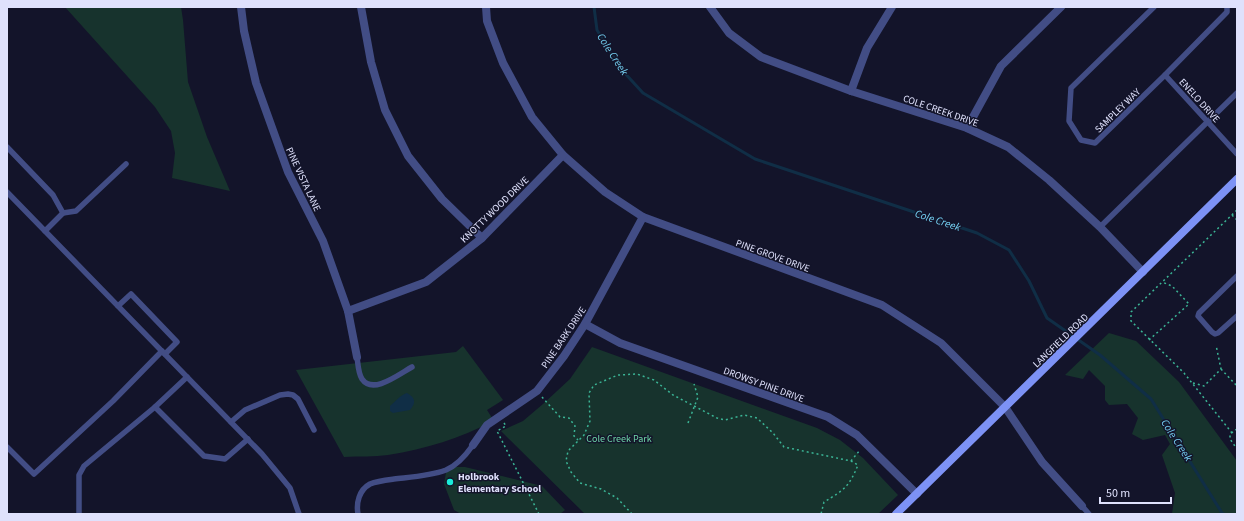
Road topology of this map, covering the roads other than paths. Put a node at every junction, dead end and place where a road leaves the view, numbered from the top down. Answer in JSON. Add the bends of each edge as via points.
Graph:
{"nodes":[{"id":1,"x":241,"y":7,"type":"edge"},
{"id":2,"x":361,"y":7,"type":"edge"},
{"id":3,"x":486,"y":7,"type":"edge"},
{"id":4,"x":710,"y":7,"type":"edge"},
{"id":5,"x":892,"y":7,"type":"edge"},
{"id":6,"x":1061,"y":7,"type":"edge"},
{"id":7,"x":1154,"y":7,"type":"edge"},
{"id":8,"x":1226,"y":7,"type":"edge"},
{"id":9,"x":1165,"y":76,"type":"junction"},
{"id":10,"x":851,"y":91,"type":"junction"},
{"id":11,"x":1237,"y":93,"type":"edge"},
{"id":12,"x":1207,"y":122,"type":"junction"},
{"id":13,"x":967,"y":128,"type":"junction"},
{"id":14,"x":7,"y":147,"type":"edge"},
{"id":15,"x":1237,"y":154,"type":"edge"},
{"id":16,"x":564,"y":155,"type":"junction"},
{"id":17,"x":126,"y":164,"type":"dead end"},
{"id":18,"x":1237,"y":179,"type":"edge"},
{"id":19,"x":7,"y":192,"type":"edge"},
{"id":20,"x":63,"y":213,"type":"junction"},
{"id":21,"x":642,"y":217,"type":"junction"},
{"id":22,"x":1100,"y":227,"type":"junction"},
{"id":23,"x":45,"y":231,"type":"junction"},
{"id":24,"x":482,"y":238,"type":"junction"},
{"id":25,"x":1143,"y":272,"type":"junction"},
{"id":26,"x":1237,"y":276,"type":"edge"},
{"id":27,"x":118,"y":306,"type":"junction"},
{"id":28,"x":348,"y":311,"type":"junction"},
{"id":29,"x":1237,"y":318,"type":"edge"},
{"id":30,"x":585,"y":324,"type":"junction"},
{"id":31,"x":163,"y":353,"type":"junction"},
{"id":32,"x":357,"y":357,"type":"joint"},
{"id":33,"x":412,"y":367,"type":"dead end"},
{"id":34,"x":187,"y":377,"type":"junction"},
{"id":35,"x":155,"y":407,"type":"junction"},
{"id":36,"x":1005,"y":407,"type":"junction"},
{"id":37,"x":231,"y":422,"type":"junction"},
{"id":38,"x":314,"y":430,"type":"dead end"},
{"id":39,"x":248,"y":439,"type":"junction"},
{"id":40,"x":473,"y":445,"type":"joint"},
{"id":41,"x":7,"y":447,"type":"edge"},
{"id":42,"x":917,"y":494,"type":"junction"},
{"id":43,"x":1082,"y":506,"type":"joint"},
{"id":44,"x":80,"y":514,"type":"edge"},
{"id":45,"x":299,"y":514,"type":"edge"},
{"id":46,"x":358,"y":514,"type":"edge"},
{"id":47,"x":896,"y":514,"type":"edge"},
{"id":48,"x":1089,"y":514,"type":"edge"}],
"edges":[{"from":1,"to":28,"type":"street","name":"PINE VISTA LANE","via":[[256,83],[270,124],[288,172],[323,241]]},
{"from":2,"to":24,"type":"street","via":[[371,62],[385,110],[408,156],[442,199]]},
{"from":3,"to":16,"type":"street","name":"PINE GROVE DRIVE","via":[[487,20],[503,63],[532,117]]},
{"from":4,"to":10,"type":"street","name":"COLE CREEK DRIVE","via":[[729,33],[761,57]]},
{"from":5,"to":10,"type":"street","via":[[867,48]]},
{"from":6,"to":13,"type":"street","via":[[1002,66]]},
{"from":7,"to":9,"type":"lane","name":"SAMPLEY WAY","via":[[1071,88],[1069,121],[1081,140],[1095,143]]},
{"from":8,"to":9,"type":"lane","name":"SAMPLEY WAY","via":[[1227,12]]},
{"from":9,"to":12,"type":"lane","name":"ENELO DRIVE"},
{"from":10,"to":13,"type":"street","name":"COLE CREEK DRIVE"},
{"from":11,"to":12,"type":"lane"},
{"from":12,"to":15,"type":"lane","name":"ENELO DRIVE"},
{"from":12,"to":22,"type":"lane"},
{"from":13,"to":22,"type":"street","name":"COLE CREEK DRIVE","via":[[1008,147],[1049,180]]},
{"from":14,"to":20,"type":"lane","via":[[53,195]]},
{"from":16,"to":21,"type":"street","name":"PINE GROVE DRIVE","via":[[605,192]]},
{"from":16,"to":24,"type":"street","name":"KNOTTY WOOD DRIVE"},
{"from":17,"to":20,"type":"lane","via":[[76,211]]},
{"from":18,"to":25,"type":"street","name":"LANGFIELD ROAD"},
{"from":19,"to":23,"type":"lane"},
{"from":20,"to":23,"type":"lane"},
{"from":21,"to":30,"type":"street","name":"PINE BARK DRIVE"},
{"from":21,"to":36,"type":"street","name":"PINE GROVE DRIVE","via":[[882,305],[941,343]]},
{"from":22,"to":25,"type":"street","name":"COLE CREEK DRIVE"},
{"from":23,"to":27,"type":"lane"},
{"from":24,"to":28,"type":"street","name":"KNOTTY WOOD DRIVE","via":[[426,282]]},
{"from":25,"to":36,"type":"street","name":"LANGFIELD ROAD"},
{"from":26,"to":29,"type":"lane","via":[[1198,316],[1215,334]]},
{"from":27,"to":31,"type":"lane"},
{"from":27,"to":31,"type":"lane","via":[[131,294],[136,299],[177,342]]},
{"from":28,"to":32,"type":"street","name":"PINE VISTA LANE"},
{"from":30,"to":40,"type":"street","name":"PINE BARK DRIVE","via":[[537,391],[487,425]]},
{"from":30,"to":42,"type":"street","name":"DROWSY PINE DRIVE","via":[[620,343],[828,417],[857,435]]},
{"from":31,"to":34,"type":"lane"},
{"from":31,"to":41,"type":"lane","via":[[34,474]]},
{"from":32,"to":33,"type":"lane","via":[[360,376],[372,386],[381,384]]},
{"from":34,"to":35,"type":"lane"},
{"from":34,"to":37,"type":"lane"},
{"from":35,"to":39,"type":"lane","via":[[204,456],[225,459]]},
{"from":35,"to":44,"type":"lane","via":[[84,466],[79,475]]},
{"from":36,"to":42,"type":"street","name":"LANGFIELD ROAD"},
{"from":36,"to":43,"type":"street","name":"PINE GROVE DRIVE","via":[[1042,462]]},
{"from":37,"to":38,"type":"lane","via":[[245,410],[288,394],[298,399]]},
{"from":37,"to":39,"type":"lane"},
{"from":39,"to":45,"type":"lane","via":[[290,488]]},
{"from":40,"to":46,"type":"lane","via":[[462,459],[446,470],[378,481],[368,485],[358,499]]},
{"from":42,"to":47,"type":"street","name":"LANGFIELD ROAD"},
{"from":43,"to":48,"type":"lane"}]}
